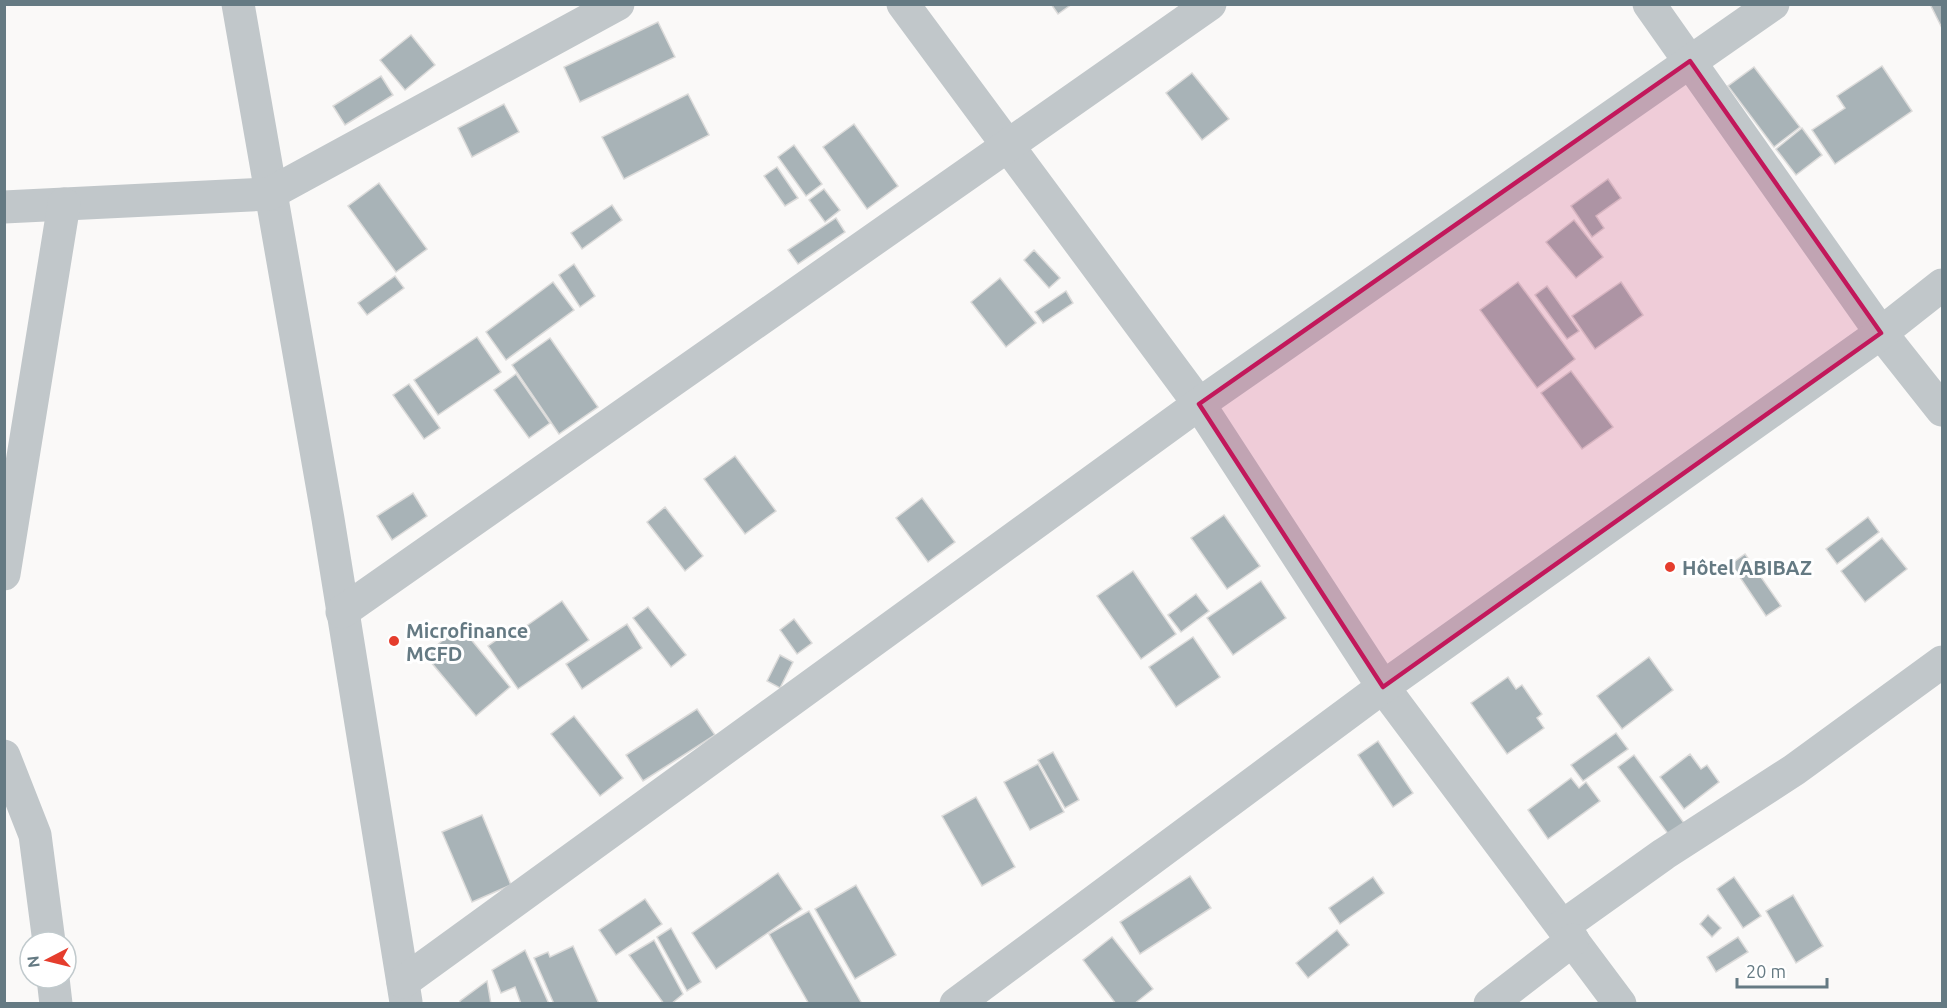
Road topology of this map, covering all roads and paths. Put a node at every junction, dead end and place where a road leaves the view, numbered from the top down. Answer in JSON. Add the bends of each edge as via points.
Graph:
{"nodes":[{"id":1,"x":237,"y":4,"type":"edge"},
{"id":2,"x":618,"y":4,"type":"edge"},
{"id":3,"x":903,"y":4,"type":"edge"},
{"id":4,"x":1210,"y":4,"type":"edge"},
{"id":5,"x":1650,"y":4,"type":"edge"},
{"id":6,"x":1773,"y":4,"type":"edge"},
{"id":7,"x":1690,"y":61,"type":"junction"},
{"id":8,"x":1007,"y":146,"type":"junction"},
{"id":9,"x":269,"y":194,"type":"junction"},
{"id":10,"x":64,"y":204,"type":"junction"},
{"id":11,"x":4,"y":207,"type":"edge"},
{"id":12,"x":1942,"y":285,"type":"edge"},
{"id":13,"x":1881,"y":333,"type":"junction"},
{"id":14,"x":1199,"y":404,"type":"junction"},
{"id":15,"x":1942,"y":410,"type":"edge"},
{"id":16,"x":4,"y":574,"type":"edge"},
{"id":17,"x":342,"y":612,"type":"junction"},
{"id":18,"x":1942,"y":662,"type":"edge"},
{"id":19,"x":1383,"y":687,"type":"junction"},
{"id":20,"x":4,"y":756,"type":"edge"},
{"id":21,"x":47,"y":930,"type":"edge"},
{"id":22,"x":1568,"y":933,"type":"junction"},
{"id":23,"x":404,"y":993,"type":"edge"},
{"id":24,"x":956,"y":1004,"type":"edge"},
{"id":25,"x":1490,"y":1004,"type":"edge"},
{"id":26,"x":1620,"y":1004,"type":"edge"}],
"edges":[{"from":1,"to":9,"type":"street"},
{"from":2,"to":9,"type":"street"},
{"from":3,"to":8,"type":"street"},
{"from":4,"to":8,"type":"street"},
{"from":5,"to":7,"type":"street"},
{"from":6,"to":7,"type":"street"},
{"from":7,"to":13,"type":"street"},
{"from":7,"to":14,"type":"street"},
{"from":8,"to":14,"type":"street"},
{"from":8,"to":17,"type":"street"},
{"from":9,"to":10,"type":"street"},
{"from":9,"to":17,"type":"street"},
{"from":10,"to":11,"type":"street"},
{"from":10,"to":16,"type":"street"},
{"from":12,"to":13,"type":"street"},
{"from":13,"to":15,"type":"street"},
{"from":13,"to":19,"type":"street"},
{"from":14,"to":19,"type":"street"},
{"from":14,"to":23,"type":"street"},
{"from":17,"to":23,"type":"street"},
{"from":18,"to":22,"type":"street","via":[[1794,770],[1664,854]]},
{"from":19,"to":22,"type":"street"},
{"from":19,"to":24,"type":"street"},
{"from":20,"to":21,"type":"street","via":[[35,835]]},
{"from":22,"to":25,"type":"street"},
{"from":22,"to":26,"type":"street"}]}
